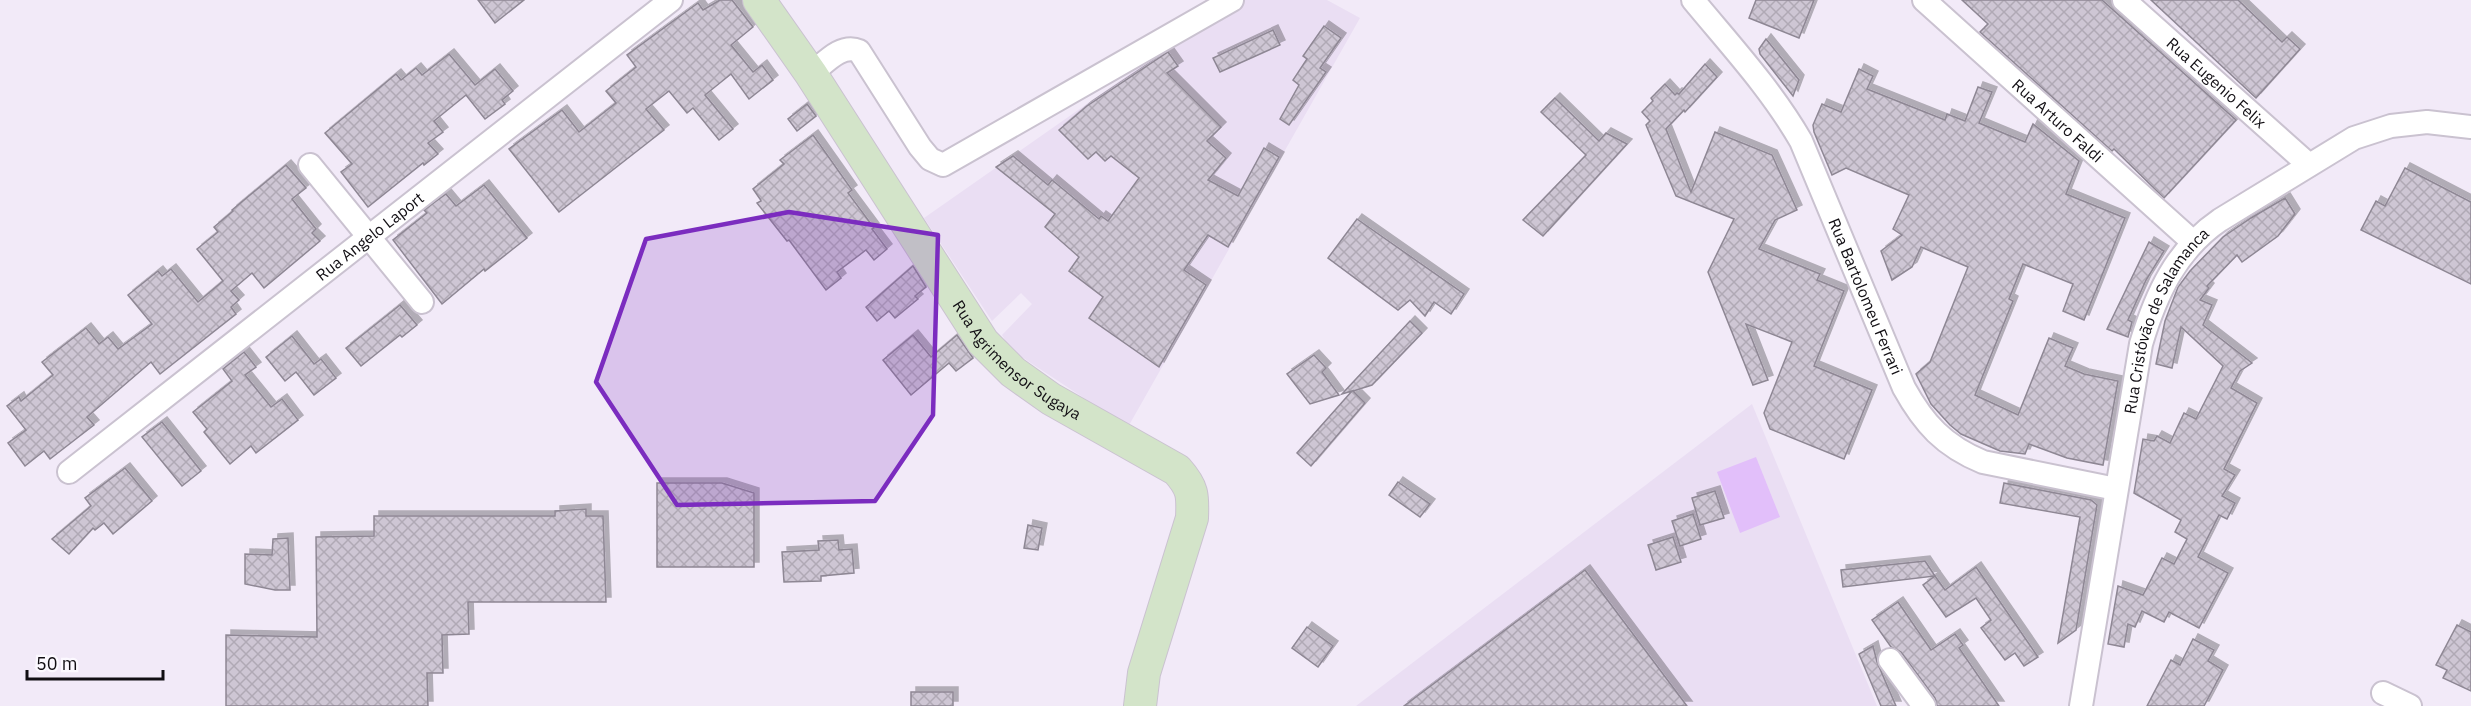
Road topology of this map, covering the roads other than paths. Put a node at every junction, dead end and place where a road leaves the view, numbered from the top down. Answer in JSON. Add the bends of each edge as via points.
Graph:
{"nodes":[{"id":1,"x":671,"y":0,"type":"edge"},
{"id":2,"x":759,"y":0,"type":"edge"},
{"id":3,"x":1232,"y":0,"type":"edge"},
{"id":4,"x":1693,"y":0,"type":"edge"},
{"id":5,"x":1924,"y":0,"type":"edge"},
{"id":6,"x":2124,"y":0,"type":"edge"},
{"id":7,"x":811,"y":74,"type":"junction"},
{"id":8,"x":2471,"y":128,"type":"edge"},
{"id":9,"x":310,"y":165,"type":"dead end"},
{"id":10,"x":2309,"y":165,"type":"junction"},
{"id":11,"x":369,"y":237,"type":"junction"},
{"id":12,"x":2193,"y":242,"type":"junction"},
{"id":13,"x":422,"y":302,"type":"dead end"},
{"id":14,"x":69,"y":472,"type":"dead end"},
{"id":15,"x":2116,"y":489,"type":"junction"},
{"id":16,"x":1890,"y":660,"type":"dead end"},
{"id":17,"x":2383,"y":693,"type":"dead end"},
{"id":18,"x":1140,"y":706,"type":"edge"},
{"id":19,"x":1924,"y":706,"type":"edge"},
{"id":20,"x":2081,"y":706,"type":"edge"},
{"id":21,"x":2410,"y":706,"type":"edge"}],
"edges":[{"from":1,"to":11,"type":"street","name":"Rua Angelo Laport"},
{"from":2,"to":7,"type":"main road","name":"Rua Agrimensor Sugaya"},
{"from":3,"to":7,"type":"street","via":[[943,165],[930,159],[920,147],[859,51],[852,47],[843,50]]},
{"from":4,"to":15,"type":"street","name":"Rua Bartolomeu Ferrari","via":[[1763,84],[1801,141],[1918,414],[1938,436],[1963,454],[1983,462]]},
{"from":5,"to":12,"type":"street","name":"Rua Arturo Faldi"},
{"from":6,"to":10,"type":"street","name":"Rua Eugenio Felix"},
{"from":7,"to":18,"type":"main road","name":"Rua Agrimensor Sugaya","via":[[983,342],[1013,372],[1051,399],[1177,470],[1187,481],[1193,495],[1192,518],[1147,662]]},
{"from":8,"to":10,"type":"street","name":"Rua Cristóvão de Salamanca","via":[[2427,122],[2391,126],[2354,138]]},
{"from":9,"to":11,"type":"street"},
{"from":10,"to":12,"type":"street","name":"Rua Cristóvão de Salamanca","via":[[2220,220]]},
{"from":11,"to":13,"type":"street"},
{"from":11,"to":14,"type":"street","name":"Rua Angelo Laport"},
{"from":12,"to":15,"type":"street","name":"Rua Cristóvão de Salamanca","via":[[2164,283],[2141,344]]},
{"from":15,"to":20,"type":"street","name":"Rua Cristóvão de Salamanca"},
{"from":16,"to":19,"type":"street"},
{"from":17,"to":21,"type":"street"}]}
